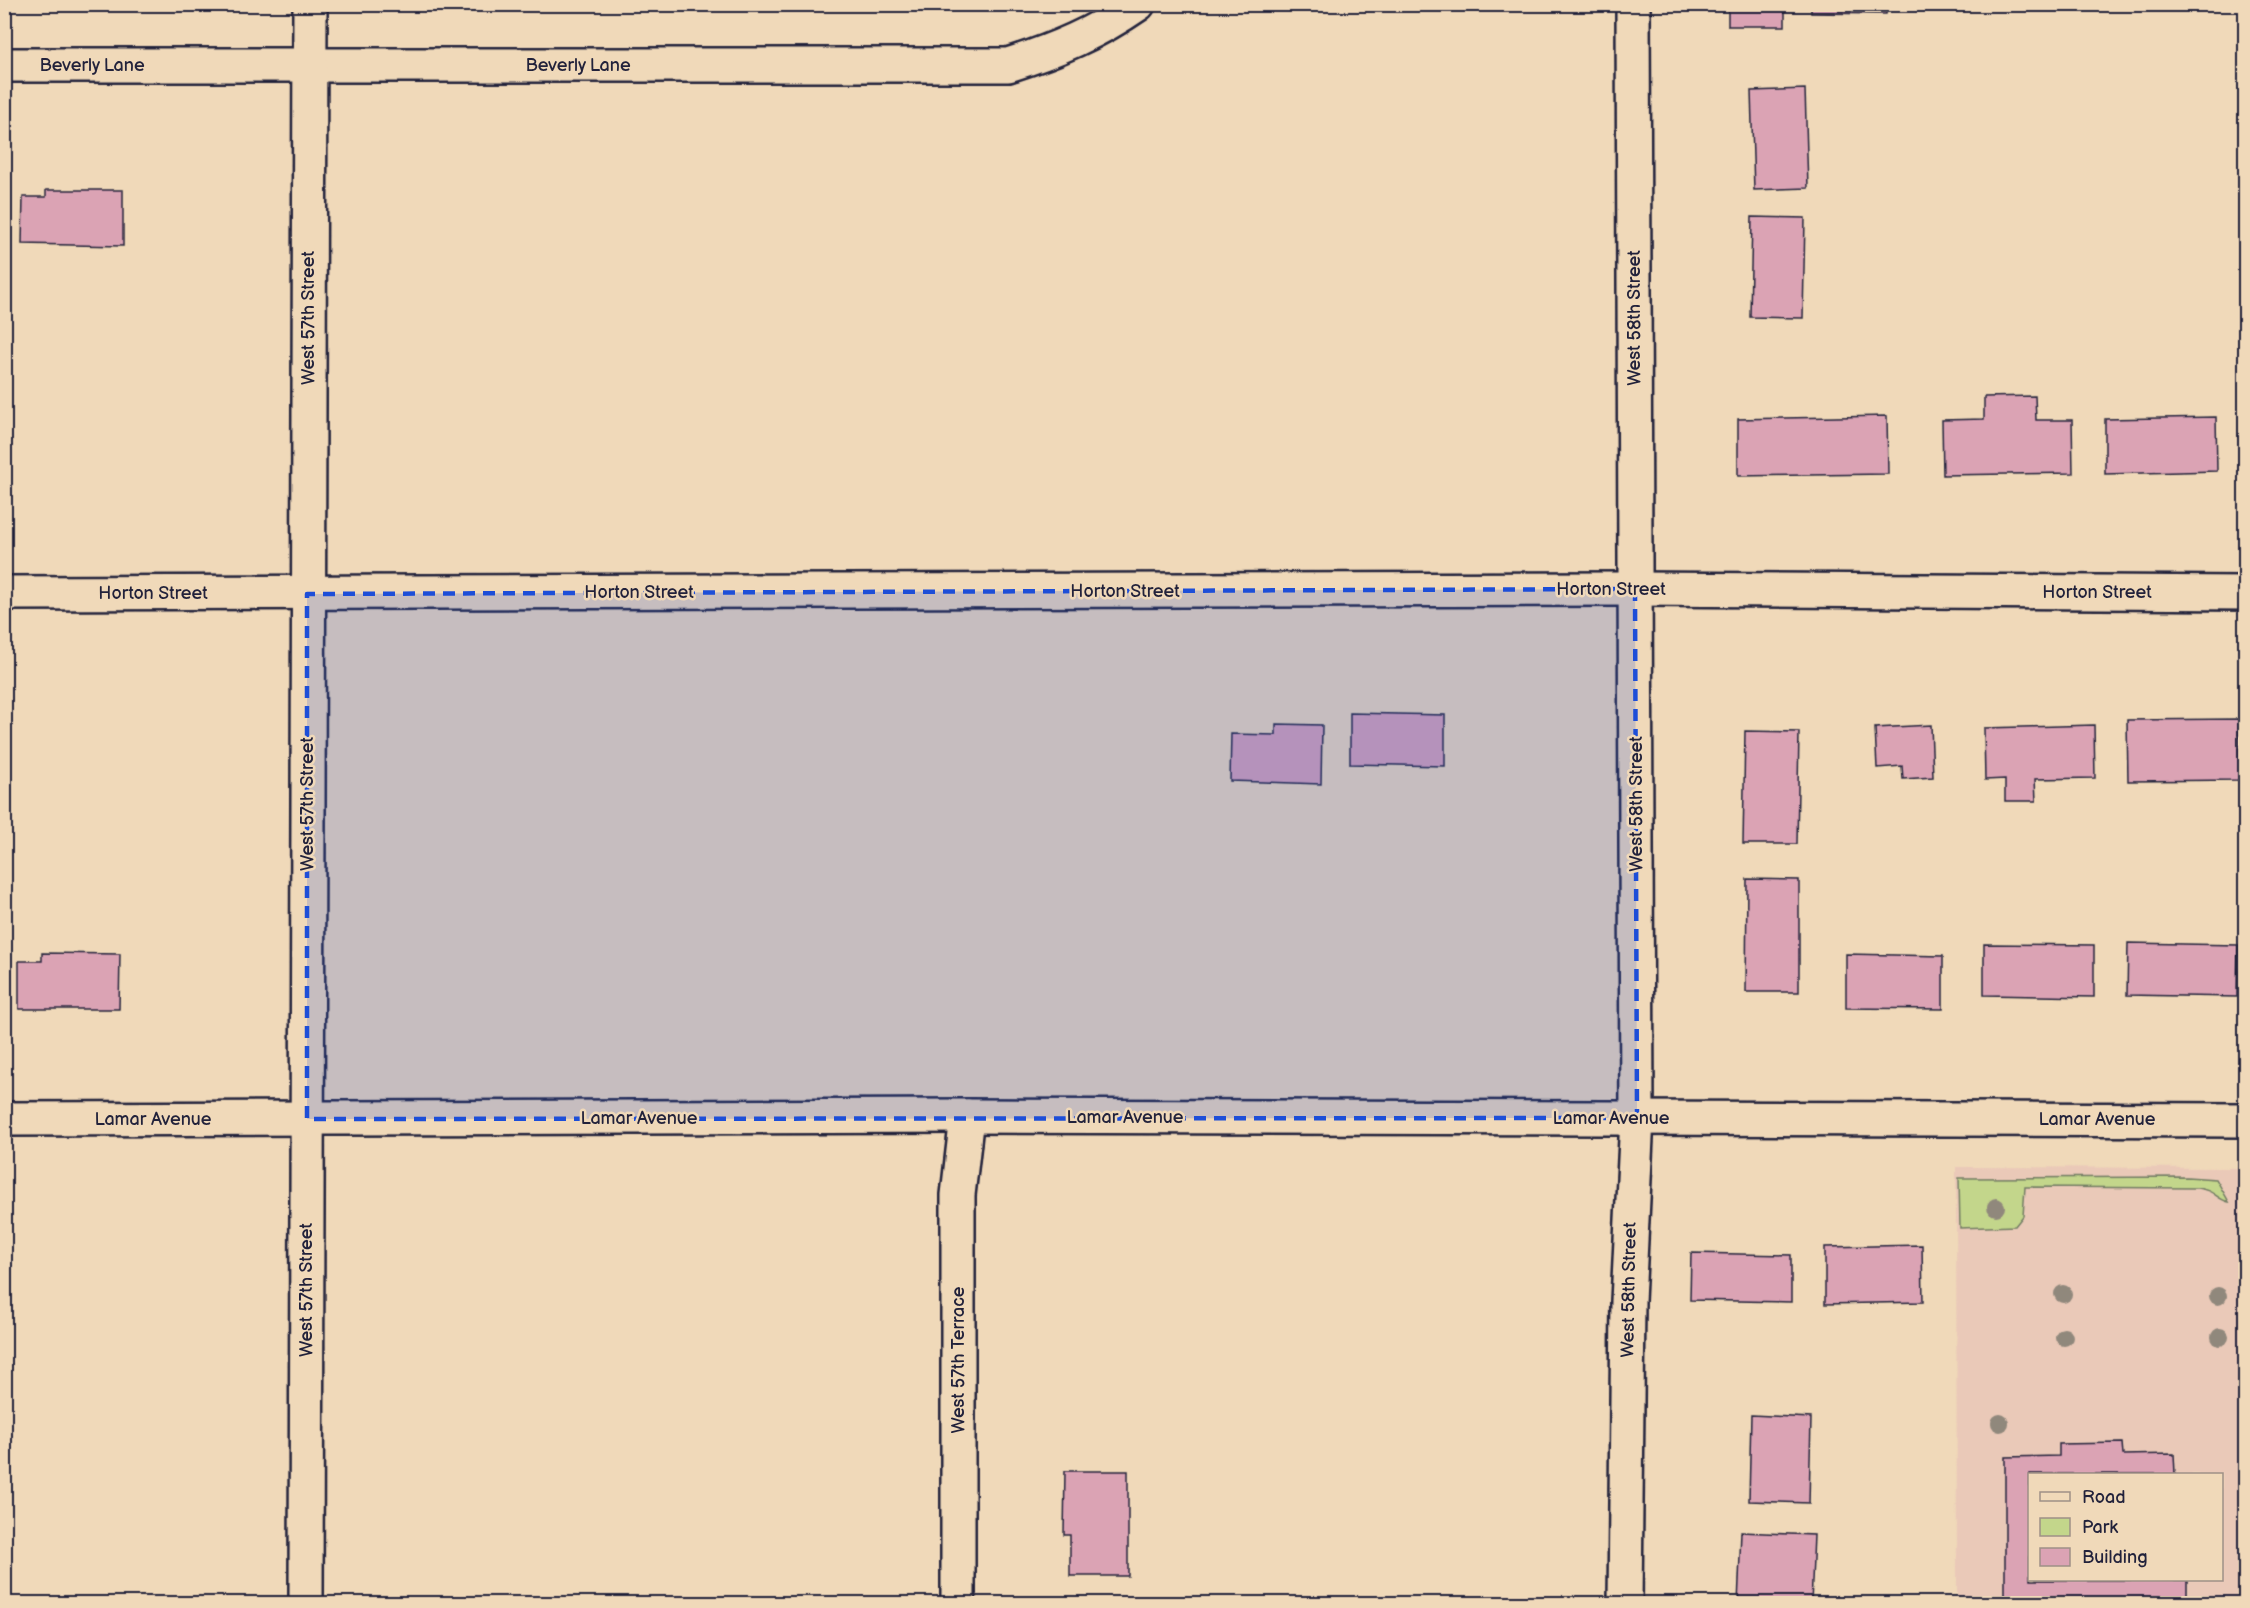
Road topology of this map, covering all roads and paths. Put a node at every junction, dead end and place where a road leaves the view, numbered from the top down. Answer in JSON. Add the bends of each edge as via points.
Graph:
{"nodes":[{"id":1,"x":310,"y":4,"type":"edge"},
{"id":2,"x":1138,"y":4,"type":"edge"},
{"id":3,"x":1633,"y":4,"type":"edge"},
{"id":4,"x":4,"y":65,"type":"edge"},
{"id":5,"x":310,"y":65,"type":"junction"},
{"id":6,"x":1635,"y":589,"type":"junction"},
{"id":7,"x":4,"y":593,"type":"edge"},
{"id":8,"x":2246,"y":593,"type":"edge"},
{"id":9,"x":307,"y":594,"type":"junction"},
{"id":10,"x":967,"y":1116,"type":"junction"},
{"id":11,"x":1637,"y":1118,"type":"junction"},
{"id":12,"x":4,"y":1119,"type":"edge"},
{"id":13,"x":307,"y":1119,"type":"junction"},
{"id":14,"x":2246,"y":1120,"type":"edge"},
{"id":15,"x":306,"y":1604,"type":"edge"},
{"id":16,"x":958,"y":1604,"type":"edge"},
{"id":17,"x":1625,"y":1604,"type":"edge"}],
"edges":[{"from":1,"to":5,"type":"street","name":"West 57th Street"},
{"from":2,"to":5,"type":"street","name":"Beverly Lane","via":[[1061,48],[1008,65]]},
{"from":3,"to":6,"type":"street","name":"West 58th Street"},
{"from":4,"to":5,"type":"street","name":"Beverly Lane"},
{"from":5,"to":9,"type":"street","name":"West 57th Street"},
{"from":6,"to":8,"type":"street","name":"Horton Street"},
{"from":6,"to":9,"type":"street","name":"Horton Street"},
{"from":6,"to":11,"type":"street","name":"West 58th Street"},
{"from":7,"to":9,"type":"street","name":"Horton Street"},
{"from":9,"to":13,"type":"street","name":"West 57th Street"},
{"from":10,"to":11,"type":"street","name":"Lamar Avenue"},
{"from":10,"to":13,"type":"street","name":"Lamar Avenue"},
{"from":10,"to":16,"type":"street","name":"West 57th Terrace","via":[[958,1196]]},
{"from":11,"to":14,"type":"street","name":"Lamar Avenue"},
{"from":11,"to":17,"type":"street","name":"West 58th Street","via":[[1628,1301]]},
{"from":12,"to":13,"type":"street","name":"Lamar Avenue"},
{"from":13,"to":15,"type":"street","name":"West 57th Street"}]}
